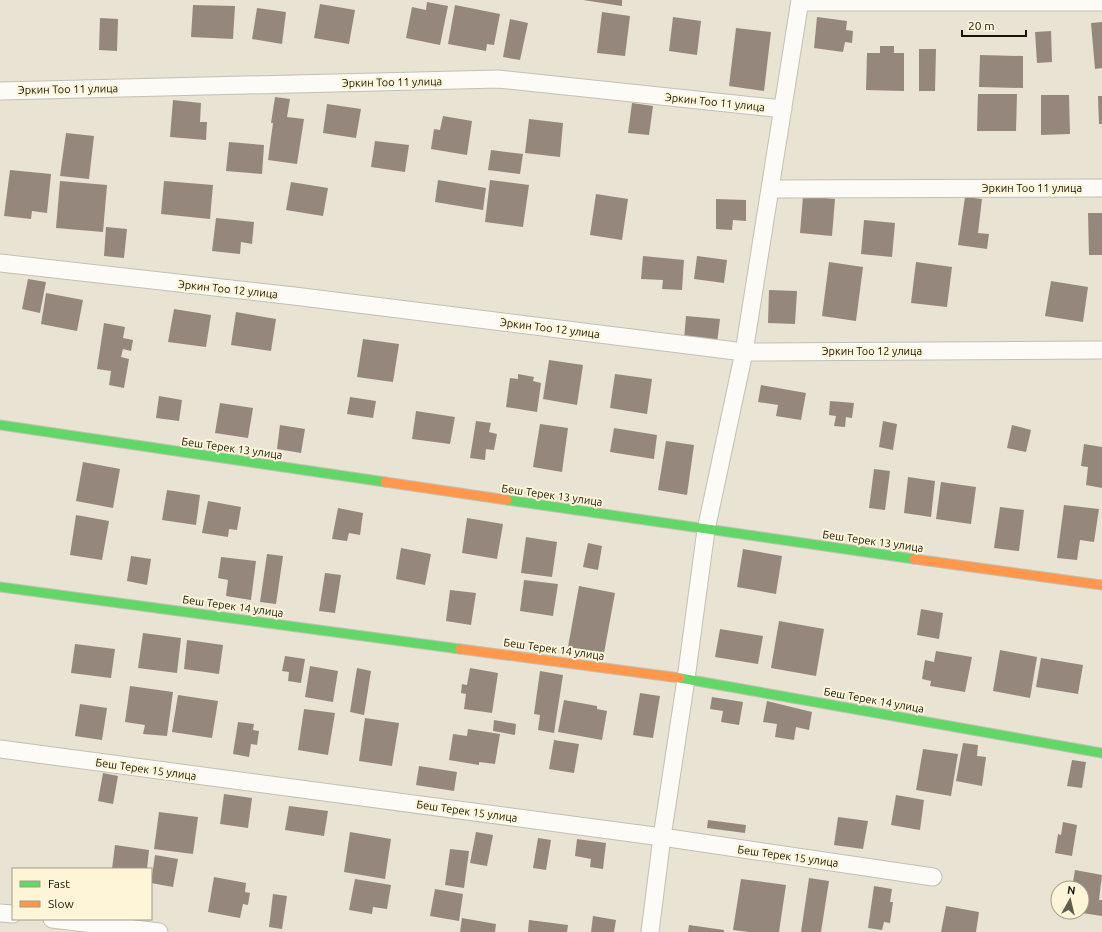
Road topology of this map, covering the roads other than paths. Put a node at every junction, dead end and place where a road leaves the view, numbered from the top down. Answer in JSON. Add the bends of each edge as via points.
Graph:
{"nodes":[{"id":1,"x":800,"y":1,"type":"edge"},
{"id":2,"x":1102,"y":2,"type":"edge"},
{"id":3,"x":0,"y":90,"type":"edge"},
{"id":4,"x":783,"y":109,"type":"junction"},
{"id":5,"x":1102,"y":188,"type":"edge"},
{"id":6,"x":770,"y":189,"type":"junction"},
{"id":7,"x":0,"y":263,"type":"edge"},
{"id":8,"x":1102,"y":350,"type":"edge"},
{"id":9,"x":744,"y":352,"type":"junction"},
{"id":10,"x":0,"y":425,"type":"edge"},
{"id":11,"x":706,"y":530,"type":"junction"},
{"id":12,"x":1102,"y":585,"type":"edge"},
{"id":13,"x":0,"y":587,"type":"edge"},
{"id":14,"x":686,"y":679,"type":"junction"},
{"id":15,"x":0,"y":749,"type":"edge"},
{"id":16,"x":1102,"y":753,"type":"edge"},
{"id":17,"x":662,"y":837,"type":"junction"},
{"id":18,"x":933,"y":877,"type":"dead end"},
{"id":19,"x":0,"y":913,"type":"edge"},
{"id":20,"x":12,"y":914,"type":"edge"},
{"id":21,"x":60,"y":920,"type":"edge"},
{"id":22,"x":159,"y":932,"type":"edge"},
{"id":23,"x":650,"y":932,"type":"edge"}],
"edges":[{"from":1,"to":2,"type":"street"},
{"from":1,"to":4,"type":"street"},
{"from":3,"to":4,"type":"street","name":"Эркин Тоо 11 улица","via":[[498,79]]},
{"from":4,"to":6,"type":"street"},
{"from":5,"to":6,"type":"street","name":"Эркин Тоо 11 улица"},
{"from":6,"to":9,"type":"street"},
{"from":7,"to":9,"type":"street","name":"Эркин Тоо 12 улица","via":[[294,296]]},
{"from":8,"to":9,"type":"street","name":"Эркин Тоо 12 улица"},
{"from":9,"to":11,"type":"street"},
{"from":10,"to":11,"type":"street","name":"Беш Терек 13 улица"},
{"from":11,"to":12,"type":"street","name":"Беш Терек 13 улица"},
{"from":11,"to":14,"type":"street"},
{"from":13,"to":14,"type":"street","name":"Беш Терек 14 улица"},
{"from":14,"to":16,"type":"street","name":"Беш Терек 14 улица"},
{"from":14,"to":17,"type":"street"},
{"from":15,"to":17,"type":"street","name":"Беш Терек 15 улица"},
{"from":17,"to":18,"type":"street","name":"Беш Терек 15 улица"},
{"from":17,"to":23,"type":"street"},
{"from":19,"to":20,"type":"street"},
{"from":21,"to":22,"type":"street"}]}
